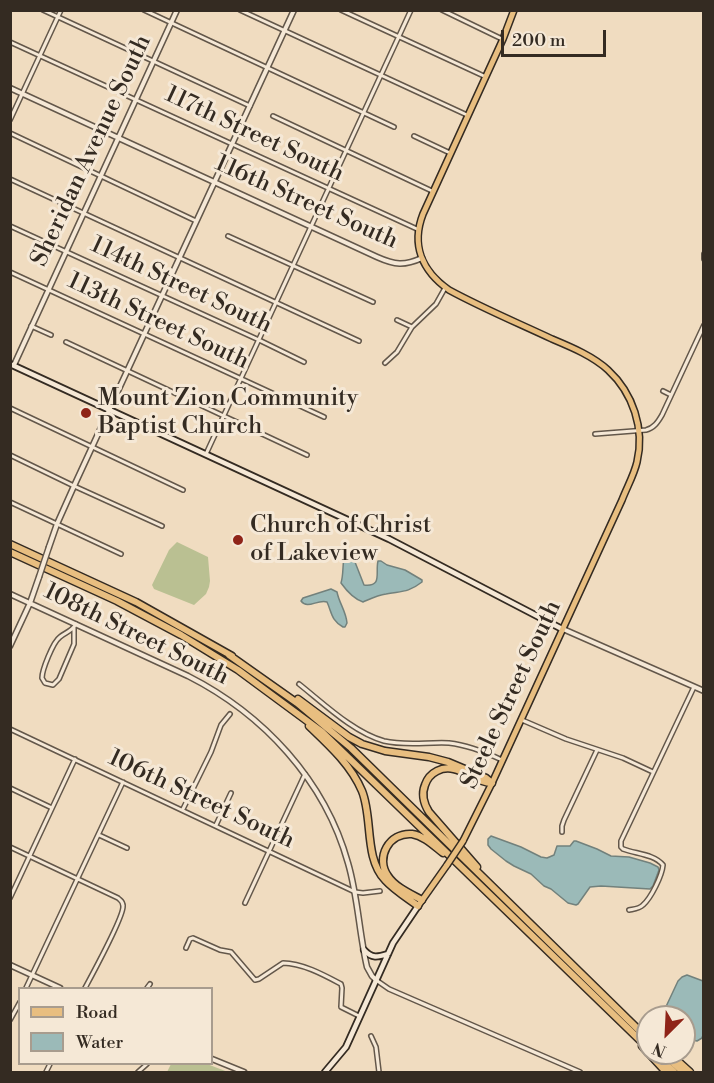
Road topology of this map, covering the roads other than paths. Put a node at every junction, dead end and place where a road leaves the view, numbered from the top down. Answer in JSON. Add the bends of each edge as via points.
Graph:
{"nodes":[{"id":1,"x":43,"y":10,"type":"edge"},
{"id":2,"x":61,"y":10,"type":"edge"},
{"id":3,"x":144,"y":10,"type":"edge"},
{"id":4,"x":177,"y":10,"type":"edge"},
{"id":5,"x":240,"y":10,"type":"edge"},
{"id":6,"x":294,"y":10,"type":"edge"},
{"id":7,"x":341,"y":10,"type":"edge"},
{"id":8,"x":411,"y":10,"type":"edge"},
{"id":9,"x":442,"y":10,"type":"edge"},
{"id":10,"x":514,"y":10,"type":"edge"},
{"id":11,"x":58,"y":18,"type":"junction"},
{"id":12,"x":171,"y":23,"type":"junction"},
{"id":13,"x":285,"y":31,"type":"junction"},
{"id":14,"x":399,"y":37,"type":"junction"},
{"id":15,"x":503,"y":39,"type":"junction"},
{"id":16,"x":10,"y":42,"type":"edge"},
{"id":17,"x":40,"y":56,"type":"junction"},
{"id":18,"x":154,"y":63,"type":"junction"},
{"id":19,"x":268,"y":68,"type":"junction"},
{"id":20,"x":381,"y":75,"type":"junction"},
{"id":21,"x":486,"y":76,"type":"junction"},
{"id":22,"x":10,"y":88,"type":"edge"},
{"id":23,"x":23,"y":93,"type":"junction"},
{"id":24,"x":136,"y":99,"type":"junction"},
{"id":25,"x":250,"y":106,"type":"junction"},
{"id":26,"x":364,"y":113,"type":"junction"},
{"id":27,"x":468,"y":115,"type":"junction"},
{"id":28,"x":273,"y":116,"type":"dead end"},
{"id":29,"x":10,"y":120,"type":"edge"},
{"id":30,"x":394,"y":127,"type":"dead end"},
{"id":31,"x":10,"y":133,"type":"edge"},
{"id":32,"x":414,"y":136,"type":"dead end"},
{"id":33,"x":118,"y":137,"type":"junction"},
{"id":34,"x":232,"y":144,"type":"junction"},
{"id":35,"x":346,"y":151,"type":"junction"},
{"id":36,"x":450,"y":153,"type":"junction"},
{"id":37,"x":101,"y":175,"type":"junction"},
{"id":38,"x":10,"y":179,"type":"edge"},
{"id":39,"x":215,"y":182,"type":"junction"},
{"id":40,"x":329,"y":189,"type":"junction"},
{"id":41,"x":432,"y":191,"type":"junction"},
{"id":42,"x":83,"y":213,"type":"junction"},
{"id":43,"x":197,"y":221,"type":"junction"},
{"id":44,"x":10,"y":226,"type":"edge"},
{"id":45,"x":311,"y":227,"type":"junction"},
{"id":46,"x":417,"y":229,"type":"junction"},
{"id":47,"x":228,"y":236,"type":"dead end"},
{"id":48,"x":65,"y":252,"type":"junction"},
{"id":49,"x":704,"y":254,"type":"edge"},
{"id":50,"x":180,"y":258,"type":"junction"},
{"id":51,"x":422,"y":258,"type":"junction"},
{"id":52,"x":704,"y":259,"type":"edge"},
{"id":53,"x":294,"y":265,"type":"junction"},
{"id":54,"x":10,"y":272,"type":"edge"},
{"id":55,"x":445,"y":288,"type":"junction"},
{"id":56,"x":48,"y":289,"type":"junction"},
{"id":57,"x":162,"y":296,"type":"junction"},
{"id":58,"x":276,"y":302,"type":"junction"},
{"id":59,"x":373,"y":302,"type":"dead end"},
{"id":60,"x":397,"y":320,"type":"dead end"},
{"id":61,"x":704,"y":325,"type":"edge"},
{"id":62,"x":31,"y":326,"type":"junction"},
{"id":63,"x":412,"y":327,"type":"junction"},
{"id":64,"x":145,"y":333,"type":"junction"},
{"id":65,"x":51,"y":335,"type":"dead end"},
{"id":66,"x":259,"y":340,"type":"junction"},
{"id":67,"x":359,"y":341,"type":"dead end"},
{"id":68,"x":66,"y":342,"type":"dead end"},
{"id":69,"x":304,"y":362,"type":"dead end"},
{"id":70,"x":385,"y":363,"type":"dead end"},
{"id":71,"x":12,"y":366,"type":"edge"},
{"id":72,"x":127,"y":371,"type":"junction"},
{"id":73,"x":241,"y":378,"type":"junction"},
{"id":74,"x":663,"y":391,"type":"dead end"},
{"id":75,"x":671,"y":395,"type":"junction"},
{"id":76,"x":10,"y":408,"type":"edge"},
{"id":77,"x":109,"y":410,"type":"junction"},
{"id":78,"x":224,"y":416,"type":"junction"},
{"id":79,"x":324,"y":417,"type":"dead end"},
{"id":80,"x":639,"y":431,"type":"junction"},
{"id":81,"x":595,"y":434,"type":"dead end"},
{"id":82,"x":92,"y":447,"type":"junction"},
{"id":83,"x":206,"y":454,"type":"junction"},
{"id":84,"x":10,"y":455,"type":"edge"},
{"id":85,"x":307,"y":455,"type":"dead end"},
{"id":86,"x":74,"y":486,"type":"junction"},
{"id":87,"x":183,"y":490,"type":"dead end"},
{"id":88,"x":10,"y":502,"type":"edge"},
{"id":89,"x":57,"y":524,"type":"junction"},
{"id":90,"x":162,"y":526,"type":"dead end"},
{"id":91,"x":10,"y":544,"type":"edge"},
{"id":92,"x":10,"y":552,"type":"edge"},
{"id":93,"x":121,"y":554,"type":"dead end"},
{"id":94,"x":10,"y":594,"type":"edge"},
{"id":95,"x":30,"y":603,"type":"junction"},
{"id":96,"x":75,"y":626,"type":"junction"},
{"id":97,"x":562,"y":629,"type":"junction"},
{"id":98,"x":10,"y":646,"type":"edge"},
{"id":99,"x":229,"y":655,"type":"junction"},
{"id":100,"x":298,"y":684,"type":"dead end"},
{"id":101,"x":694,"y":687,"type":"junction"},
{"id":102,"x":704,"y":691,"type":"edge"},
{"id":103,"x":292,"y":709,"type":"junction"},
{"id":104,"x":230,"y":714,"type":"dead end"},
{"id":105,"x":521,"y":719,"type":"junction"},
{"id":106,"x":10,"y":729,"type":"edge"},
{"id":107,"x":597,"y":750,"type":"junction"},
{"id":108,"x":75,"y":759,"type":"junction"},
{"id":109,"x":502,"y":760,"type":"junction"},
{"id":110,"x":653,"y":772,"type":"junction"},
{"id":111,"x":305,"y":774,"type":"junction"},
{"id":112,"x":123,"y":782,"type":"junction"},
{"id":113,"x":492,"y":783,"type":"junction"},
{"id":114,"x":10,"y":788,"type":"edge"},
{"id":115,"x":231,"y":793,"type":"dead end"},
{"id":116,"x":53,"y":808,"type":"junction"},
{"id":117,"x":183,"y":810,"type":"junction"},
{"id":118,"x":216,"y":825,"type":"junction"},
{"id":119,"x":562,"y":832,"type":"dead end"},
{"id":120,"x":99,"y":835,"type":"junction"},
{"id":121,"x":10,"y":847,"type":"edge"},
{"id":122,"x":127,"y":848,"type":"dead end"},
{"id":123,"x":269,"y":851,"type":"junction"},
{"id":124,"x":30,"y":856,"type":"junction"},
{"id":125,"x":78,"y":879,"type":"junction"},
{"id":126,"x":491,"y":890,"type":"junction"},
{"id":127,"x":380,"y":891,"type":"dead end"},
{"id":128,"x":355,"y":892,"type":"junction"},
{"id":129,"x":10,"y":898,"type":"edge"},
{"id":130,"x":245,"y":903,"type":"dead end"},
{"id":131,"x":420,"y":903,"type":"junction"},
{"id":132,"x":629,"y":910,"type":"dead end"},
{"id":133,"x":186,"y":948,"type":"dead end"},
{"id":134,"x":364,"y":950,"type":"junction"},
{"id":135,"x":388,"y":954,"type":"junction"},
{"id":136,"x":10,"y":965,"type":"edge"},
{"id":137,"x":32,"y":975,"type":"junction"},
{"id":138,"x":376,"y":980,"type":"junction"},
{"id":139,"x":150,"y":984,"type":"dead end"},
{"id":140,"x":26,"y":987,"type":"edge"},
{"id":141,"x":58,"y":987,"type":"edge"},
{"id":142,"x":86,"y":987,"type":"edge"},
{"id":143,"x":148,"y":987,"type":"edge"},
{"id":144,"x":18,"y":1006,"type":"edge"},
{"id":145,"x":361,"y":1017,"type":"junction"},
{"id":146,"x":10,"y":1020,"type":"edge"},
{"id":147,"x":632,"y":1029,"type":"junction"},
{"id":148,"x":636,"y":1031,"type":"edge"},
{"id":149,"x":636,"y":1034,"type":"edge"},
{"id":150,"x":371,"y":1036,"type":"dead end"},
{"id":151,"x":213,"y":1059,"type":"edge"},
{"id":152,"x":244,"y":1072,"type":"edge"},
{"id":153,"x":326,"y":1072,"type":"edge"},
{"id":154,"x":379,"y":1072,"type":"edge"},
{"id":155,"x":580,"y":1072,"type":"edge"},
{"id":156,"x":666,"y":1072,"type":"edge"}],
"edges":[{"from":1,"to":11,"type":"street"},
{"from":2,"to":11,"type":"street"},
{"from":3,"to":12,"type":"street"},
{"from":4,"to":12,"type":"street","name":"Sheridan Avenue South"},
{"from":5,"to":13,"type":"street"},
{"from":6,"to":13,"type":"street"},
{"from":7,"to":14,"type":"street"},
{"from":8,"to":14,"type":"street"},
{"from":9,"to":15,"type":"street"},
{"from":10,"to":15,"type":"main road"},
{"from":11,"to":17,"type":"street"},
{"from":11,"to":18,"type":"street"},
{"from":12,"to":18,"type":"street","name":"Sheridan Avenue South"},
{"from":12,"to":19,"type":"street"},
{"from":13,"to":19,"type":"street"},
{"from":13,"to":20,"type":"street"},
{"from":14,"to":20,"type":"street"},
{"from":14,"to":21,"type":"street"},
{"from":15,"to":21,"type":"main road"},
{"from":16,"to":17,"type":"street","name":"117th Street South"},
{"from":17,"to":23,"type":"street"},
{"from":17,"to":24,"type":"street","name":"117th Street South"},
{"from":18,"to":24,"type":"street","name":"Sheridan Avenue South"},
{"from":18,"to":25,"type":"street"},
{"from":19,"to":25,"type":"street"},
{"from":19,"to":26,"type":"street"},
{"from":20,"to":26,"type":"street"},
{"from":20,"to":27,"type":"street"},
{"from":21,"to":27,"type":"main road"},
{"from":22,"to":23,"type":"street","name":"116th Street South"},
{"from":23,"to":29,"type":"street"},
{"from":23,"to":33,"type":"street","name":"116th Street South"},
{"from":24,"to":33,"type":"street","name":"Sheridan Avenue South"},
{"from":24,"to":34,"type":"street","name":"117th Street South"},
{"from":25,"to":34,"type":"street"},
{"from":26,"to":30,"type":"street"},
{"from":26,"to":35,"type":"street"},
{"from":27,"to":36,"type":"main road"},
{"from":28,"to":35,"type":"street"},
{"from":31,"to":37,"type":"street"},
{"from":32,"to":36,"type":"street"},
{"from":33,"to":37,"type":"street","name":"Sheridan Avenue South"},
{"from":33,"to":39,"type":"street","name":"116th Street South"},
{"from":34,"to":39,"type":"street"},
{"from":34,"to":40,"type":"street","name":"117th Street South"},
{"from":35,"to":40,"type":"street"},
{"from":35,"to":41,"type":"street"},
{"from":36,"to":41,"type":"main road"},
{"from":37,"to":42,"type":"street","name":"Sheridan Avenue South"},
{"from":37,"to":43,"type":"street"},
{"from":38,"to":42,"type":"street"},
{"from":39,"to":43,"type":"street"},
{"from":39,"to":45,"type":"street","name":"116th Street South"},
{"from":40,"to":45,"type":"street"},
{"from":40,"to":46,"type":"street","name":"117th Street South"},
{"from":41,"to":46,"type":"main road"},
{"from":42,"to":48,"type":"street","name":"Sheridan Avenue South"},
{"from":42,"to":50,"type":"street"},
{"from":43,"to":50,"type":"street"},
{"from":44,"to":48,"type":"street","name":"114th Street South"},
{"from":45,"to":51,"type":"street","name":"116th Street South","via":[[392,263],[407,264]]},
{"from":45,"to":53,"type":"street"},
{"from":46,"to":51,"type":"main road"},
{"from":47,"to":53,"type":"street"},
{"from":48,"to":56,"type":"street","name":"Sheridan Avenue South"},
{"from":48,"to":57,"type":"street","name":"114th Street South"},
{"from":49,"to":52,"type":"street"},
{"from":50,"to":57,"type":"street"},
{"from":50,"to":58,"type":"street"},
{"from":51,"to":55,"type":"main road","name":"116th Street South"},
{"from":53,"to":58,"type":"street"},
{"from":53,"to":59,"type":"street"},
{"from":54,"to":56,"type":"street","name":"113th Street South"},
{"from":55,"to":63,"type":"street","via":[[429,312]]},
{"from":55,"to":80,"type":"main road","name":"116th Street South","via":[[602,365],[627,394]]},
{"from":56,"to":62,"type":"street","name":"Sheridan Avenue South"},
{"from":56,"to":64,"type":"street","name":"113th Street South"},
{"from":57,"to":64,"type":"street"},
{"from":57,"to":66,"type":"street","name":"114th Street South"},
{"from":58,"to":66,"type":"street"},
{"from":58,"to":67,"type":"street"},
{"from":60,"to":63,"type":"street"},
{"from":61,"to":75,"type":"street"},
{"from":62,"to":65,"type":"street"},
{"from":62,"to":71,"type":"street","name":"Sheridan Avenue South"},
{"from":63,"to":70,"type":"street"},
{"from":64,"to":72,"type":"street"},
{"from":64,"to":73,"type":"street","name":"113th Street South"},
{"from":66,"to":69,"type":"street","name":"114th Street South"},
{"from":66,"to":73,"type":"street"},
{"from":68,"to":72,"type":"street"},
{"from":71,"to":77,"type":"main road"},
{"from":72,"to":77,"type":"street"},
{"from":72,"to":78,"type":"street"},
{"from":73,"to":78,"type":"street"},
{"from":73,"to":79,"type":"street","name":"113th Street South"},
{"from":74,"to":75,"type":"street"},
{"from":75,"to":80,"type":"street","via":[[656,424]]},
{"from":76,"to":82,"type":"street"},
{"from":77,"to":82,"type":"street"},
{"from":77,"to":83,"type":"main road"},
{"from":78,"to":83,"type":"street"},
{"from":78,"to":85,"type":"street"},
{"from":80,"to":81,"type":"street"},
{"from":80,"to":97,"type":"main road","name":"Steele Street South","via":[[633,473]]},
{"from":82,"to":86,"type":"street"},
{"from":82,"to":87,"type":"street"},
{"from":83,"to":97,"type":"main road","via":[[404,546]]},
{"from":84,"to":86,"type":"street"},
{"from":86,"to":89,"type":"street"},
{"from":86,"to":90,"type":"street"},
{"from":88,"to":89,"type":"street"},
{"from":89,"to":93,"type":"street"},
{"from":89,"to":95,"type":"street","bridge":true},
{"from":91,"to":99,"type":"highway","via":[[136,602]]},
{"from":92,"to":103,"type":"highway","via":[[181,635]]},
{"from":94,"to":95,"type":"street","name":"108th Street South"},
{"from":95,"to":96,"type":"street","name":"108th Street South"},
{"from":95,"to":98,"type":"street"},
{"from":96,"to":96,"type":"street","via":[[57,640],[42,673],[43,680],[50,685],[58,679],[73,647]]},
{"from":96,"to":111,"type":"street","name":"108th Street South","via":[[217,692],[283,747]]},
{"from":97,"to":101,"type":"street"},
{"from":97,"to":105,"type":"main road","name":"Steele Street South"},
{"from":99,"to":113,"type":"highway","via":[[362,744],[439,759]]},
{"from":99,"to":126,"type":"highway","via":[[297,703],[351,748]]},
{"from":100,"to":109,"type":"street","via":[[354,727],[377,739],[399,744],[459,744]]},
{"from":101,"to":102,"type":"street"},
{"from":101,"to":110,"type":"street"},
{"from":103,"to":126,"type":"highway","via":[[344,752]]},
{"from":103,"to":131,"type":"highway","via":[[352,773],[364,800],[376,867],[387,882]]},
{"from":104,"to":117,"type":"street","via":[[221,725]]},
{"from":105,"to":107,"type":"street"},
{"from":105,"to":109,"type":"main road","name":"Steele Street South"},
{"from":106,"to":108,"type":"street","name":"106th Street South"},
{"from":107,"to":110,"type":"street"},
{"from":107,"to":119,"type":"street"},
{"from":108,"to":112,"type":"street","name":"106th Street South"},
{"from":108,"to":116,"type":"street"},
{"from":109,"to":113,"type":"main road","name":"Steele Street South"},
{"from":110,"to":132,"type":"street","via":[[620,845],[624,850],[657,860],[663,868],[644,904]]},
{"from":111,"to":123,"type":"street"},
{"from":111,"to":128,"type":"street","name":"108th Street South","via":[[341,842]]},
{"from":112,"to":117,"type":"street","name":"106th Street South"},
{"from":112,"to":120,"type":"street"},
{"from":113,"to":126,"type":"highway","via":[[456,769],[442,769],[430,776],[423,795],[429,812],[488,879]]},
{"from":113,"to":131,"type":"main road","name":"Steele Street South","bridge":true,"via":[[463,841]]},
{"from":114,"to":116,"type":"street"},
{"from":115,"to":118,"type":"street"},
{"from":116,"to":124,"type":"street"},
{"from":117,"to":118,"type":"street","name":"106th Street South"},
{"from":118,"to":123,"type":"street","name":"106th Street South"},
{"from":120,"to":122,"type":"street"},
{"from":120,"to":125,"type":"street"},
{"from":121,"to":124,"type":"street"},
{"from":123,"to":128,"type":"street","name":"106th Street South"},
{"from":123,"to":130,"type":"street"},
{"from":124,"to":125,"type":"street"},
{"from":124,"to":129,"type":"street"},
{"from":125,"to":137,"type":"street"},
{"from":125,"to":142,"type":"street","via":[[123,904]]},
{"from":126,"to":131,"type":"highway","via":[[476,884],[424,839],[411,834],[400,836],[385,849],[384,869],[392,882]]},
{"from":126,"to":147,"type":"highway"},
{"from":127,"to":128,"type":"street","name":"106th Street South"},
{"from":128,"to":134,"type":"street","name":"108th Street South"},
{"from":131,"to":135,"type":"main road","name":"Steele Street South"},
{"from":133,"to":145,"type":"street","via":[[193,938],[231,952],[255,980],[284,963],[308,969],[340,984],[341,1006]]},
{"from":134,"to":135,"type":"main road","via":[[375,957]]},
{"from":134,"to":138,"type":"street","name":"108th Street South","via":[[367,967]]},
{"from":135,"to":138,"type":"main road","name":"Steele Street South"},
{"from":136,"to":137,"type":"street"},
{"from":137,"to":140,"type":"street"},
{"from":137,"to":141,"type":"street"},
{"from":138,"to":145,"type":"main road","name":"Steele Street South"},
{"from":138,"to":155,"type":"street"},
{"from":139,"to":143,"type":"street"},
{"from":144,"to":146,"type":"street"},
{"from":145,"to":153,"type":"main road","name":"Steele Street South","via":[[346,1047]]},
{"from":147,"to":148,"type":"highway"},
{"from":147,"to":149,"type":"highway"},
{"from":147,"to":156,"type":"highway","via":[[646,1052]]},
{"from":150,"to":154,"type":"street"},
{"from":151,"to":152,"type":"street"}]}
